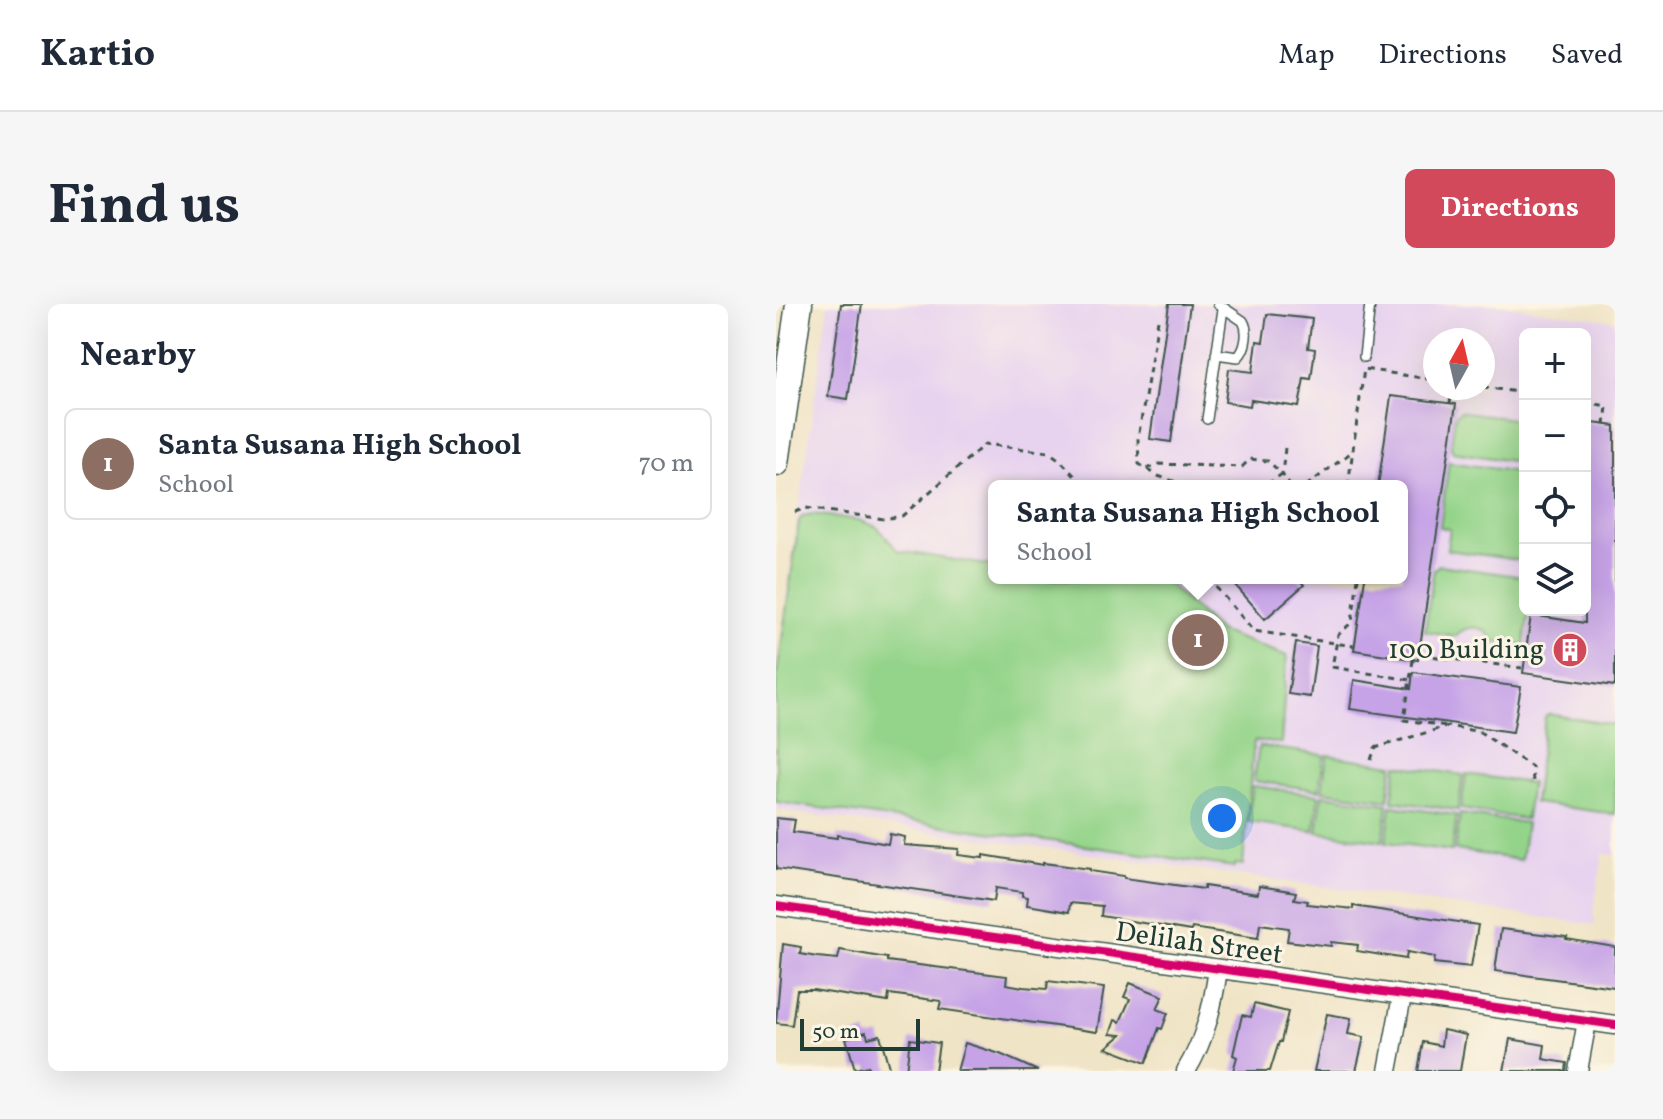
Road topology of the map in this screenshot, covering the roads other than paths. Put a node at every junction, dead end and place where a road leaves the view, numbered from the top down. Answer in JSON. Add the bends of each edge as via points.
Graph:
{"nodes":[{"id":1,"x":799,"y":304,"type":"edge"},
{"id":2,"x":1220,"y":306,"type":"edge"},
{"id":3,"x":1370,"y":309,"type":"edge"},
{"id":4,"x":1216,"y":354,"type":"junction"},
{"id":5,"x":1364,"y":357,"type":"dead end"},
{"id":6,"x":1207,"y":419,"type":"dead end"},
{"id":7,"x":776,"y":463,"type":"edge"},
{"id":8,"x":776,"y":906,"type":"edge"},
{"id":9,"x":1218,"y":969,"type":"junction"},
{"id":10,"x":1402,"y":996,"type":"junction"},
{"id":11,"x":1587,"y":1021,"type":"junction"},
{"id":12,"x":1615,"y":1025,"type":"edge"},
{"id":13,"x":1186,"y":1071,"type":"edge"},
{"id":14,"x":1388,"y":1071,"type":"edge"},
{"id":15,"x":1578,"y":1071,"type":"edge"}],
"edges":[{"from":1,"to":7,"type":"main road"},
{"from":2,"to":4,"type":"lane"},
{"from":2,"to":4,"type":"lane","via":[[1243,321],[1246,333],[1238,357]]},
{"from":3,"to":5,"type":"lane"},
{"from":4,"to":6,"type":"lane"},
{"from":8,"to":9,"type":"street","name":"Delilah Street"},
{"from":9,"to":10,"type":"street","name":"Delilah Street"},
{"from":9,"to":13,"type":"street","via":[[1214,999]]},
{"from":10,"to":11,"type":"street","name":"Delilah Street"},
{"from":10,"to":14,"type":"street"},
{"from":11,"to":12,"type":"street","name":"Delilah Street"},
{"from":11,"to":15,"type":"street"}]}
